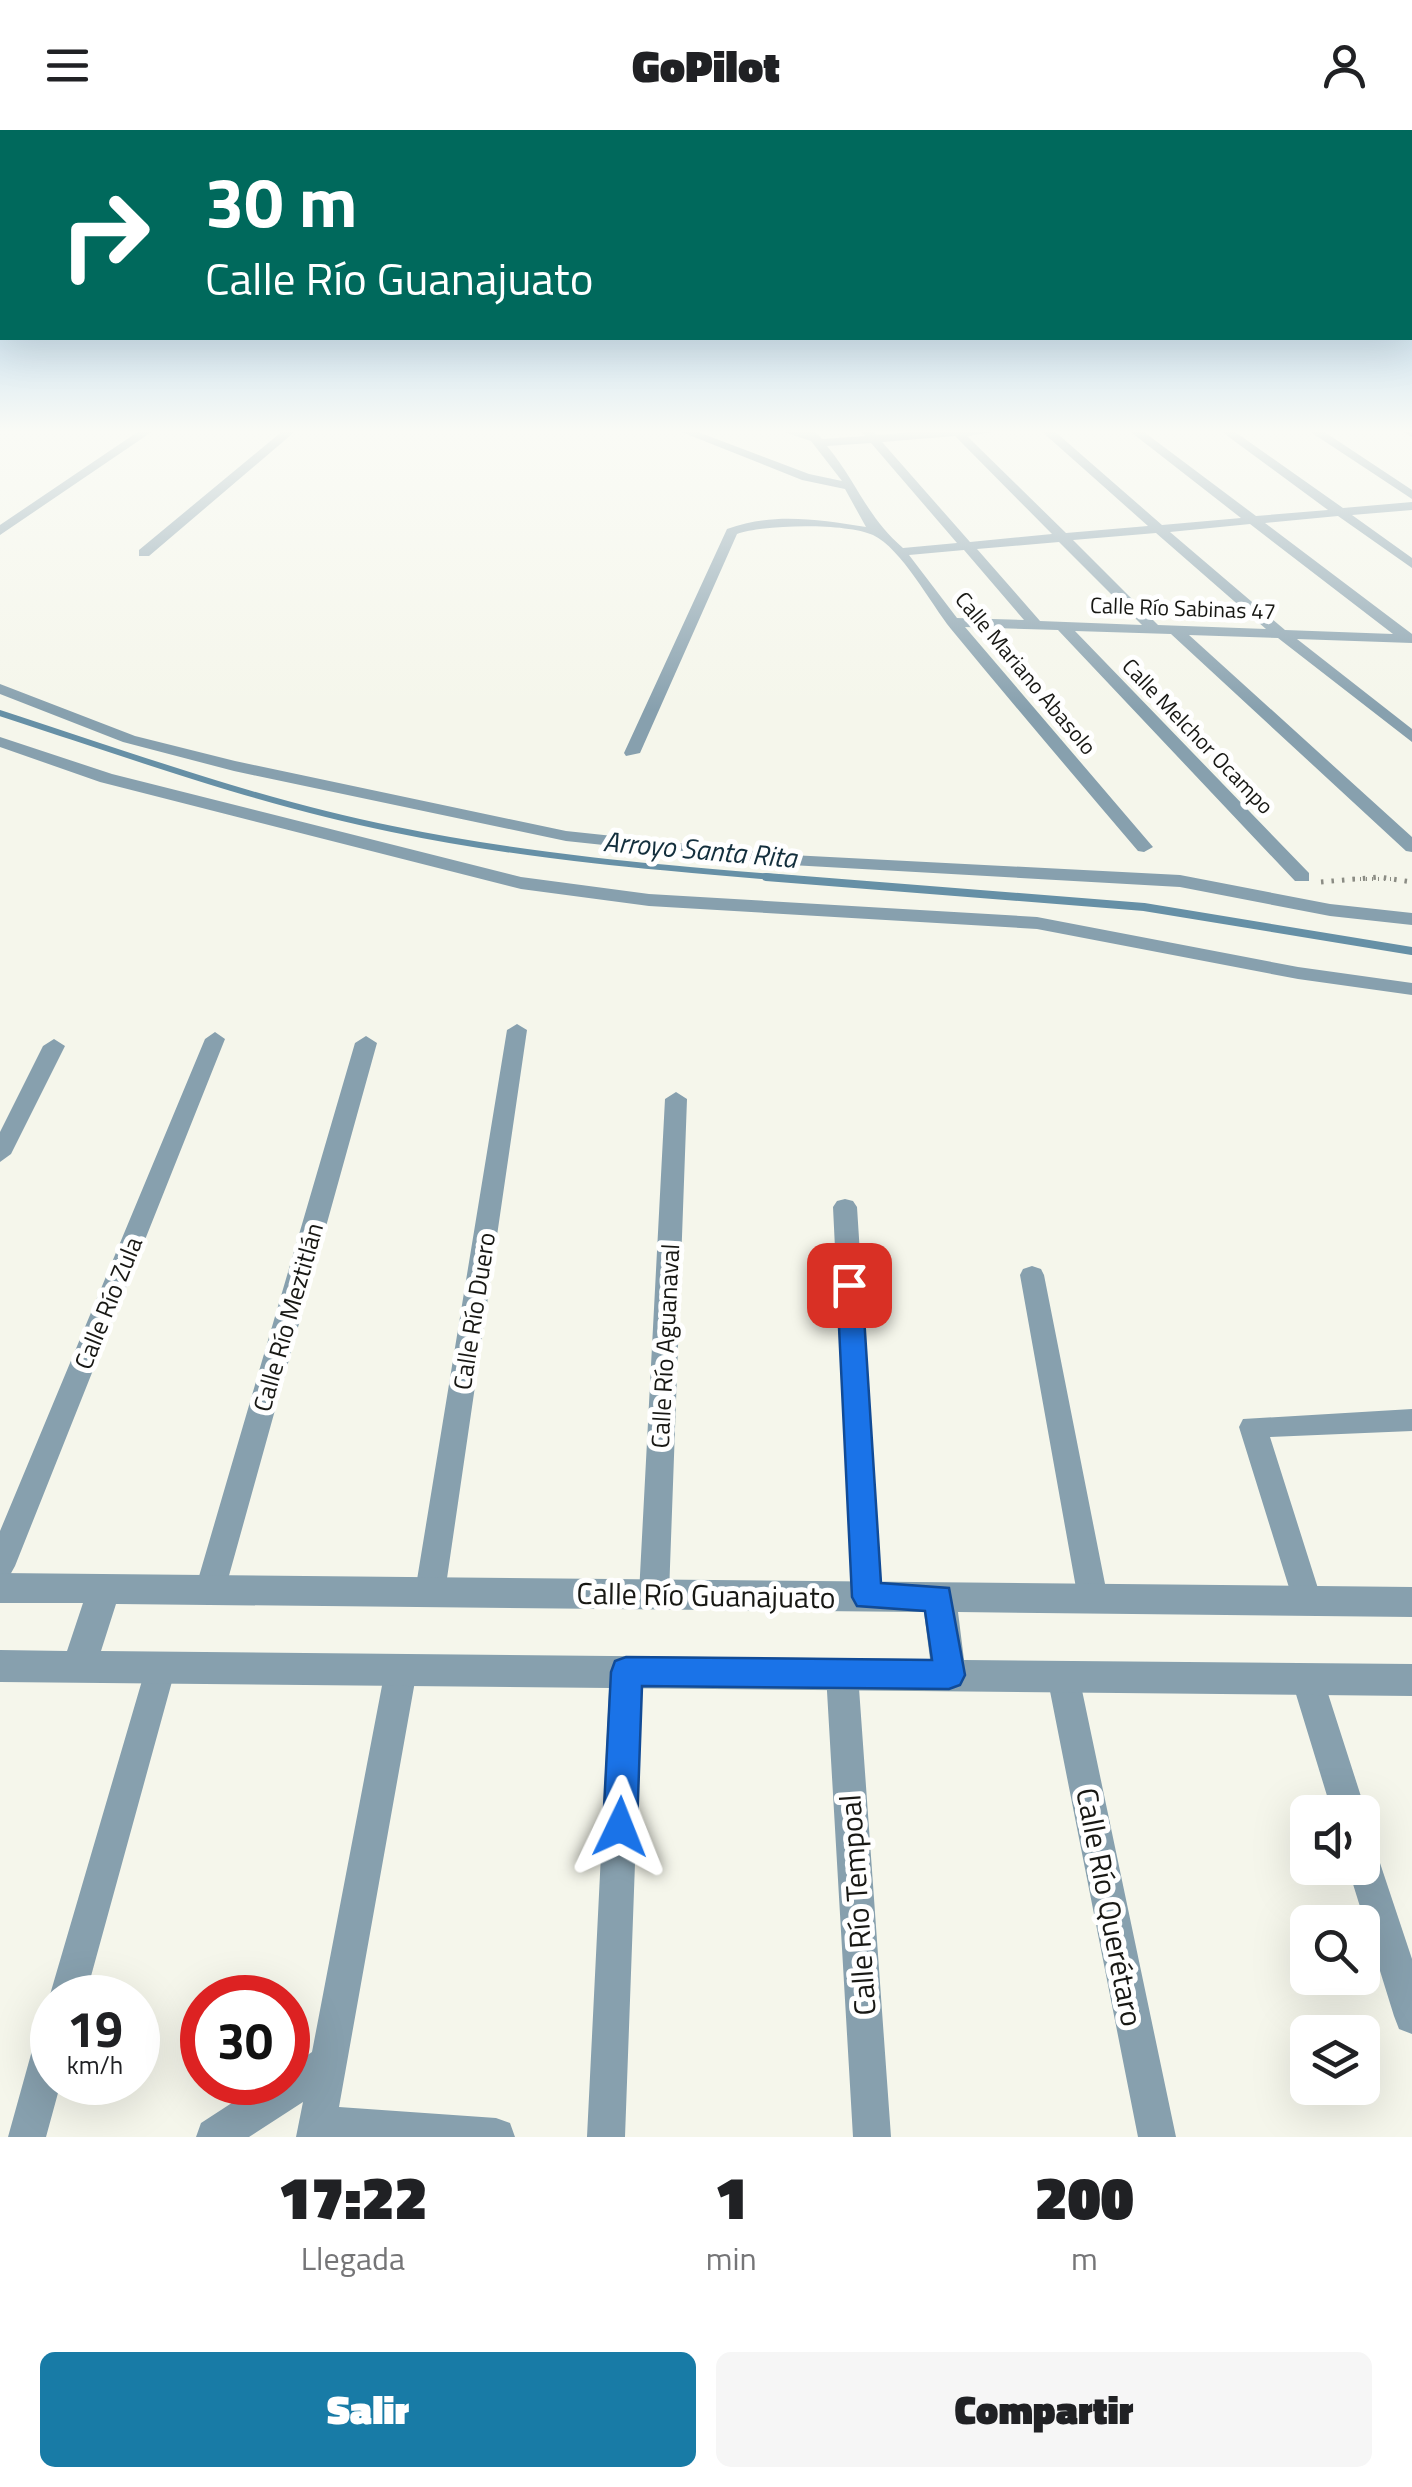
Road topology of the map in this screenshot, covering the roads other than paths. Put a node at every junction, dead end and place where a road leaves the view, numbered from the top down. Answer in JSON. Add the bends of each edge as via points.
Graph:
{"nodes":[{"id":1,"x":180,"y":523,"type":"edge"},
{"id":2,"x":870,"y":523,"type":"edge"},
{"id":3,"x":946,"y":523,"type":"edge"},
{"id":4,"x":1045,"y":523,"type":"edge"},
{"id":5,"x":1150,"y":523,"type":"edge"},
{"id":6,"x":1217,"y":523,"type":"edge"},
{"id":7,"x":1252,"y":523,"type":"edge"},
{"id":8,"x":1353,"y":523,"type":"edge"},
{"id":9,"x":1156,"y":528,"type":"junction"},
{"id":10,"x":877,"y":532,"type":"junction"},
{"id":11,"x":1059,"y":537,"type":"junction"},
{"id":12,"x":966,"y":546,"type":"junction"},
{"id":13,"x":900,"y":552,"type":"junction"},
{"id":14,"x":144,"y":553,"type":"dead end"},
{"id":15,"x":1412,"y":564,"type":"edge"},
{"id":16,"x":953,"y":622,"type":"junction"},
{"id":17,"x":1036,"y":625,"type":"junction"},
{"id":18,"x":1062,"y":626,"type":"junction"},
{"id":19,"x":1154,"y":629,"type":"junction"},
{"id":20,"x":1175,"y":630,"type":"junction"},
{"id":21,"x":1287,"y":634,"type":"junction"},
{"id":22,"x":1411,"y":640,"type":"edge"},
{"id":23,"x":0,"y":689,"type":"edge"},
{"id":24,"x":1412,"y":736,"type":"edge"},
{"id":25,"x":0,"y":742,"type":"edge"},
{"id":26,"x":632,"y":753,"type":"dead end"},
{"id":27,"x":1144,"y":848,"type":"dead end"},
{"id":28,"x":1412,"y":848,"type":"edge"},
{"id":29,"x":1302,"y":876,"type":"road end"},
{"id":30,"x":1412,"y":918,"type":"edge"},
{"id":31,"x":1412,"y":989,"type":"edge"},
{"id":32,"x":517,"y":1030,"type":"dead end"},
{"id":33,"x":215,"y":1039,"type":"dead end"},
{"id":34,"x":366,"y":1043,"type":"dead end"},
{"id":35,"x":54,"y":1046,"type":"dead end"},
{"id":36,"x":676,"y":1099,"type":"dead end"},
{"id":37,"x":0,"y":1154,"type":"edge"},
{"id":38,"x":845,"y":1207,"type":"dead end"},
{"id":39,"x":1032,"y":1275,"type":"dead end"},
{"id":40,"x":1412,"y":1420,"type":"edge"},
{"id":41,"x":0,"y":1566,"type":"edge"},
{"id":42,"x":0,"y":1588,"type":"edge"},
{"id":43,"x":104,"y":1588,"type":"junction"},
{"id":44,"x":210,"y":1590,"type":"junction"},
{"id":45,"x":430,"y":1592,"type":"junction"},
{"id":46,"x":654,"y":1594,"type":"junction"},
{"id":47,"x":867,"y":1597,"type":"junction"},
{"id":48,"x":939,"y":1597,"type":"junction"},
{"id":49,"x":1094,"y":1599,"type":"junction"},
{"id":50,"x":1307,"y":1601,"type":"junction"},
{"id":51,"x":1412,"y":1602,"type":"edge"},
{"id":52,"x":0,"y":1666,"type":"edge"},
{"id":53,"x":79,"y":1667,"type":"junction"},
{"id":54,"x":161,"y":1667,"type":"junction"},
{"id":55,"x":401,"y":1670,"type":"junction"},
{"id":56,"x":626,"y":1672,"type":"junction"},
{"id":57,"x":842,"y":1674,"type":"junction"},
{"id":58,"x":949,"y":1675,"type":"junction"},
{"id":59,"x":1064,"y":1676,"type":"junction"},
{"id":60,"x":1307,"y":1678,"type":"junction"},
{"id":61,"x":1412,"y":1680,"type":"edge"},
{"id":62,"x":1344,"y":1795,"type":"edge"},
{"id":63,"x":1371,"y":1885,"type":"edge"},
{"id":64,"x":74,"y":1975,"type":"edge"},
{"id":65,"x":1412,"y":2016,"type":"edge"},
{"id":66,"x":328,"y":2064,"type":"junction"},
{"id":67,"x":36,"y":2105,"type":"edge"},
{"id":68,"x":316,"y":2131,"type":"edge"},
{"id":69,"x":27,"y":2137,"type":"edge"},
{"id":70,"x":215,"y":2137,"type":"edge"},
{"id":71,"x":496,"y":2137,"type":"edge"},
{"id":72,"x":606,"y":2137,"type":"edge"},
{"id":73,"x":872,"y":2137,"type":"edge"},
{"id":74,"x":1157,"y":2137,"type":"edge"}],
"edges":[{"from":1,"to":14,"type":"street"},
{"from":2,"to":10,"type":"street","name":"Calle Mariano Abasolo"},
{"from":3,"to":12,"type":"street"},
{"from":4,"to":11,"type":"street"},
{"from":5,"to":9,"type":"street"},
{"from":6,"to":9,"type":"street"},
{"from":7,"to":22,"type":"street"},
{"from":8,"to":15,"type":"street"},
{"from":9,"to":11,"type":"street"},
{"from":9,"to":21,"type":"street"},
{"from":10,"to":13,"type":"street","name":"Calle Mariano Abasolo"},
{"from":10,"to":26,"type":"street","via":[[773,523],[732,532]]},
{"from":11,"to":12,"type":"street"},
{"from":11,"to":19,"type":"street"},
{"from":12,"to":13,"type":"street"},
{"from":12,"to":17,"type":"street"},
{"from":13,"to":16,"type":"street","name":"Calle Mariano Abasolo"},
{"from":16,"to":17,"type":"street","name":"Calle Río Sabinas 47"},
{"from":16,"to":27,"type":"street","name":"Calle Mariano Abasolo"},
{"from":17,"to":18,"type":"street","name":"Calle Río Sabinas 47"},
{"from":18,"to":19,"type":"street","name":"Calle Río Sabinas 47"},
{"from":18,"to":29,"type":"street","name":"Calle Melchor Ocampo"},
{"from":19,"to":20,"type":"street","name":"Calle Río Sabinas 47"},
{"from":20,"to":21,"type":"street","name":"Calle Río Sabinas 47"},
{"from":20,"to":28,"type":"street"},
{"from":21,"to":22,"type":"street","name":"Calle Río Sabinas 47"},
{"from":21,"to":24,"type":"street"},
{"from":23,"to":30,"type":"street","via":[[130,739],[566,836],[791,860],[1180,881],[1330,910]]},
{"from":25,"to":31,"type":"street","via":[[106,778],[521,883],[649,900],[1037,923]]},
{"from":32,"to":45,"type":"street","name":"Calle Río Duero"},
{"from":33,"to":41,"type":"street","name":"Calle Río Zula"},
{"from":34,"to":44,"type":"street","name":"Calle Río Meztitlán"},
{"from":35,"to":37,"type":"street"},
{"from":36,"to":46,"type":"street","name":"Calle Río Aguanaval"},
{"from":38,"to":47,"type":"street"},
{"from":39,"to":49,"type":"street"},
{"from":40,"to":50,"type":"street","via":[[1253,1427]]},
{"from":42,"to":43,"type":"street","name":"Calle Río Guanajuato"},
{"from":43,"to":44,"type":"street","name":"Calle Río Guanajuato"},
{"from":43,"to":53,"type":"street"},
{"from":44,"to":45,"type":"street","name":"Calle Río Guanajuato"},
{"from":45,"to":46,"type":"street","name":"Calle Río Guanajuato"},
{"from":46,"to":47,"type":"street","name":"Calle Río Guanajuato"},
{"from":47,"to":48,"type":"street","name":"Calle Río Guanajuato"},
{"from":48,"to":49,"type":"street","name":"Calle Río Guanajuato"},
{"from":48,"to":58,"type":"street"},
{"from":49,"to":50,"type":"street","name":"Calle Río Guanajuato"},
{"from":50,"to":51,"type":"street","name":"Calle Río Guanajuato"},
{"from":52,"to":53,"type":"street"},
{"from":53,"to":54,"type":"street"},
{"from":54,"to":55,"type":"street"},
{"from":54,"to":64,"type":"street"},
{"from":55,"to":56,"type":"street"},
{"from":55,"to":66,"type":"street"},
{"from":56,"to":57,"type":"street"},
{"from":56,"to":72,"type":"street"},
{"from":57,"to":58,"type":"street"},
{"from":57,"to":73,"type":"street","name":"Calle Río Tempoal"},
{"from":58,"to":59,"type":"street"},
{"from":59,"to":60,"type":"street"},
{"from":59,"to":74,"type":"street","name":"Calle Río Querétaro"},
{"from":60,"to":61,"type":"street"},
{"from":60,"to":62,"type":"street"},
{"from":63,"to":65,"type":"street"},
{"from":66,"to":68,"type":"street"},
{"from":66,"to":70,"type":"street"},
{"from":67,"to":69,"type":"street"},
{"from":68,"to":71,"type":"street"}]}
